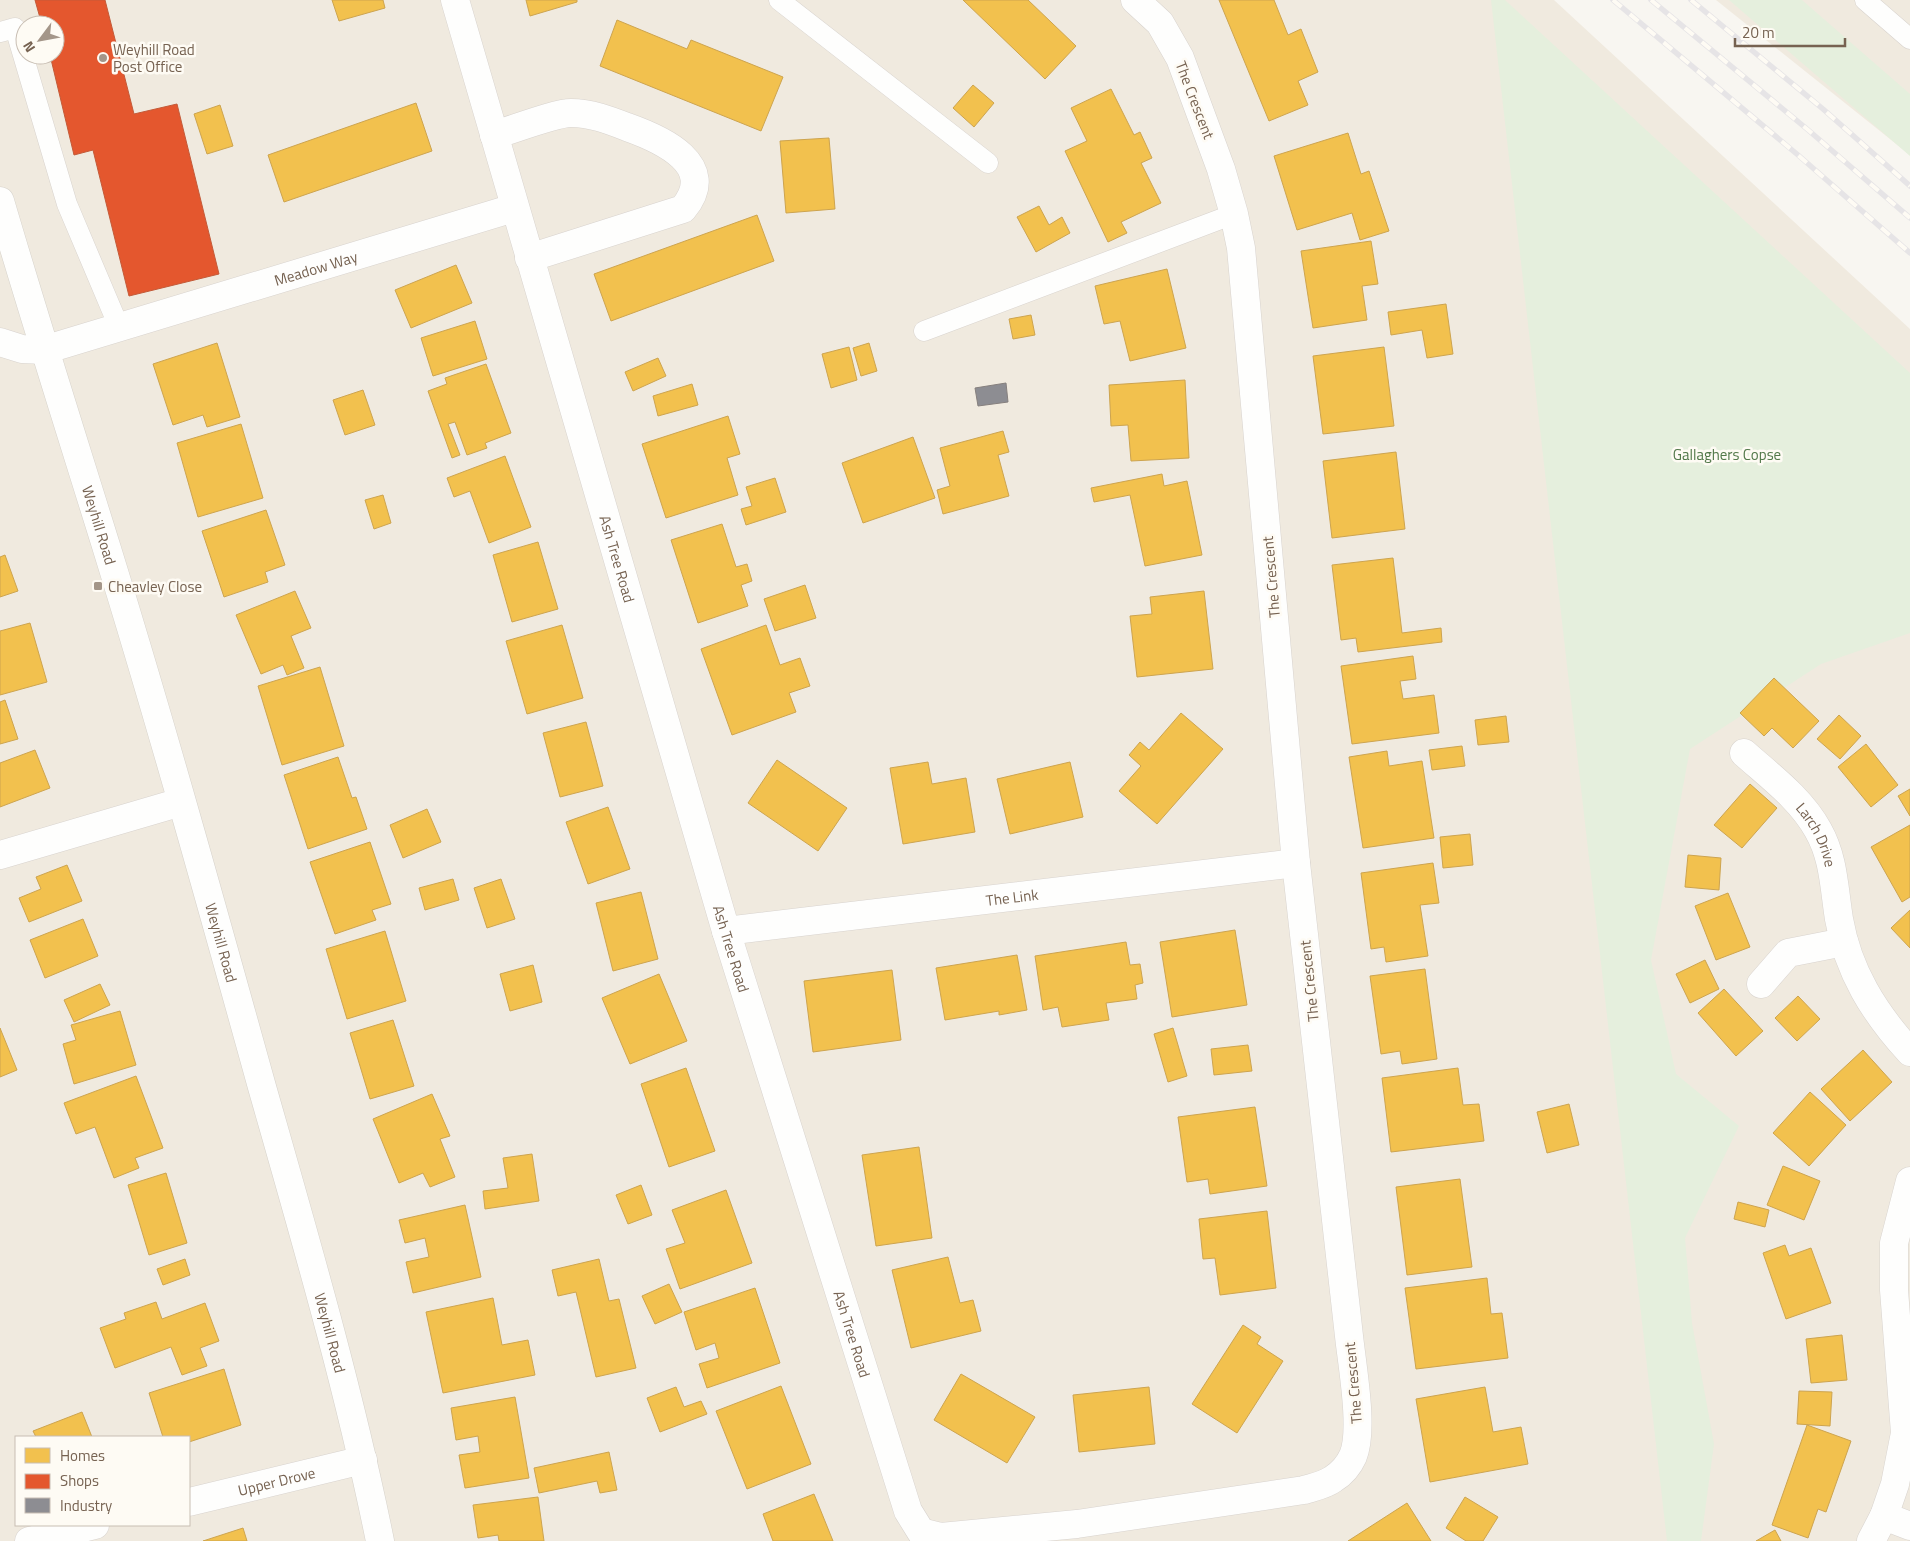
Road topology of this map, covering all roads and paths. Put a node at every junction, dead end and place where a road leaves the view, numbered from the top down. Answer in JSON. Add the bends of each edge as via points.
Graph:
{"nodes":[{"id":1,"x":455,"y":0,"type":"edge"},
{"id":2,"x":779,"y":0,"type":"edge"},
{"id":3,"x":1134,"y":0,"type":"edge"},
{"id":4,"x":1865,"y":0,"type":"edge"},
{"id":5,"x":0,"y":32,"type":"edge"},
{"id":6,"x":1910,"y":39,"type":"edge"},
{"id":7,"x":494,"y":135,"type":"junction"},
{"id":8,"x":988,"y":163,"type":"dead end"},
{"id":9,"x":0,"y":201,"type":"edge"},
{"id":10,"x":514,"y":208,"type":"junction"},
{"id":11,"x":1234,"y":214,"type":"junction"},
{"id":12,"x":529,"y":258,"type":"junction"},
{"id":13,"x":119,"y":327,"type":"junction"},
{"id":14,"x":924,"y":331,"type":"dead end"},
{"id":15,"x":0,"y":342,"type":"edge"},
{"id":16,"x":44,"y":350,"type":"junction"},
{"id":17,"x":1744,"y":753,"type":"dead end"},
{"id":18,"x":181,"y":802,"type":"junction"},
{"id":19,"x":0,"y":855,"type":"edge"},
{"id":20,"x":1296,"y":862,"type":"junction"},
{"id":21,"x":726,"y":931,"type":"junction"},
{"id":22,"x":1844,"y":942,"type":"junction"},
{"id":23,"x":1761,"y":984,"type":"dead end"},
{"id":24,"x":1910,"y":1052,"type":"edge"},
{"id":25,"x":1910,"y":1181,"type":"edge"},
{"id":26,"x":363,"y":1460,"type":"junction"},
{"id":27,"x":190,"y":1502,"type":"edge"},
{"id":28,"x":1884,"y":1516,"type":"junction"},
{"id":29,"x":91,"y":1526,"type":"edge"},
{"id":30,"x":1910,"y":1526,"type":"edge"},
{"id":31,"x":1078,"y":1533,"type":"edge"},
{"id":32,"x":29,"y":1541,"type":"edge"},
{"id":33,"x":380,"y":1541,"type":"edge"},
{"id":34,"x":1871,"y":1541,"type":"edge"}],
"edges":[{"from":1,"to":7,"type":"street"},
{"from":2,"to":8,"type":"lane"},
{"from":3,"to":11,"type":"street","name":"The Crescent","via":[[1160,23],[1170,38]]},
{"from":4,"to":6,"type":"lane"},
{"from":5,"to":13,"type":"lane","via":[[15,28],[67,204]]},
{"from":7,"to":10,"type":"street"},
{"from":7,"to":12,"type":"street","via":[[569,113],[584,114],[649,135],[675,149],[687,162],[694,177],[696,187],[683,209]]},
{"from":9,"to":16,"type":"street","name":"Weyhill Road"},
{"from":10,"to":12,"type":"street","name":"Ash Tree Road"},
{"from":10,"to":13,"type":"street","name":"Meadow Way"},
{"from":11,"to":14,"type":"lane"},
{"from":11,"to":20,"type":"street","name":"The Crescent","via":[[1246,292]]},
{"from":12,"to":21,"type":"street","name":"Ash Tree Road"},
{"from":13,"to":16,"type":"street","name":"Meadow Way"},
{"from":15,"to":16,"type":"street","via":[[22,349]]},
{"from":16,"to":18,"type":"street","name":"Weyhill Road"},
{"from":17,"to":22,"type":"street","name":"Larch Drive","via":[[1794,798],[1818,830],[1831,860]]},
{"from":18,"to":19,"type":"street"},
{"from":18,"to":26,"type":"street","name":"Weyhill Road"},
{"from":20,"to":21,"type":"street","name":"The Link"},
{"from":20,"to":31,"type":"street","name":"The Crescent","via":[[1349,1336],[1356,1415],[1353,1455],[1347,1467],[1334,1479],[1304,1490]]},
{"from":21,"to":31,"type":"street","name":"Ash Tree Road","via":[[908,1511],[921,1532],[940,1537]]},
{"from":22,"to":23,"type":"street","via":[[1788,953]]},
{"from":22,"to":24,"type":"street","name":"Larch Drive","via":[[1847,958],[1867,996]]},
{"from":25,"to":28,"type":"street","via":[[1894,1243],[1894,1290],[1905,1433],[1895,1484]]},
{"from":26,"to":27,"type":"street","name":"Upper Drove"},
{"from":26,"to":33,"type":"street","name":"Weyhill Road"},
{"from":28,"to":30,"type":"street"},
{"from":28,"to":34,"type":"street"},
{"from":29,"to":32,"type":"street"}]}
